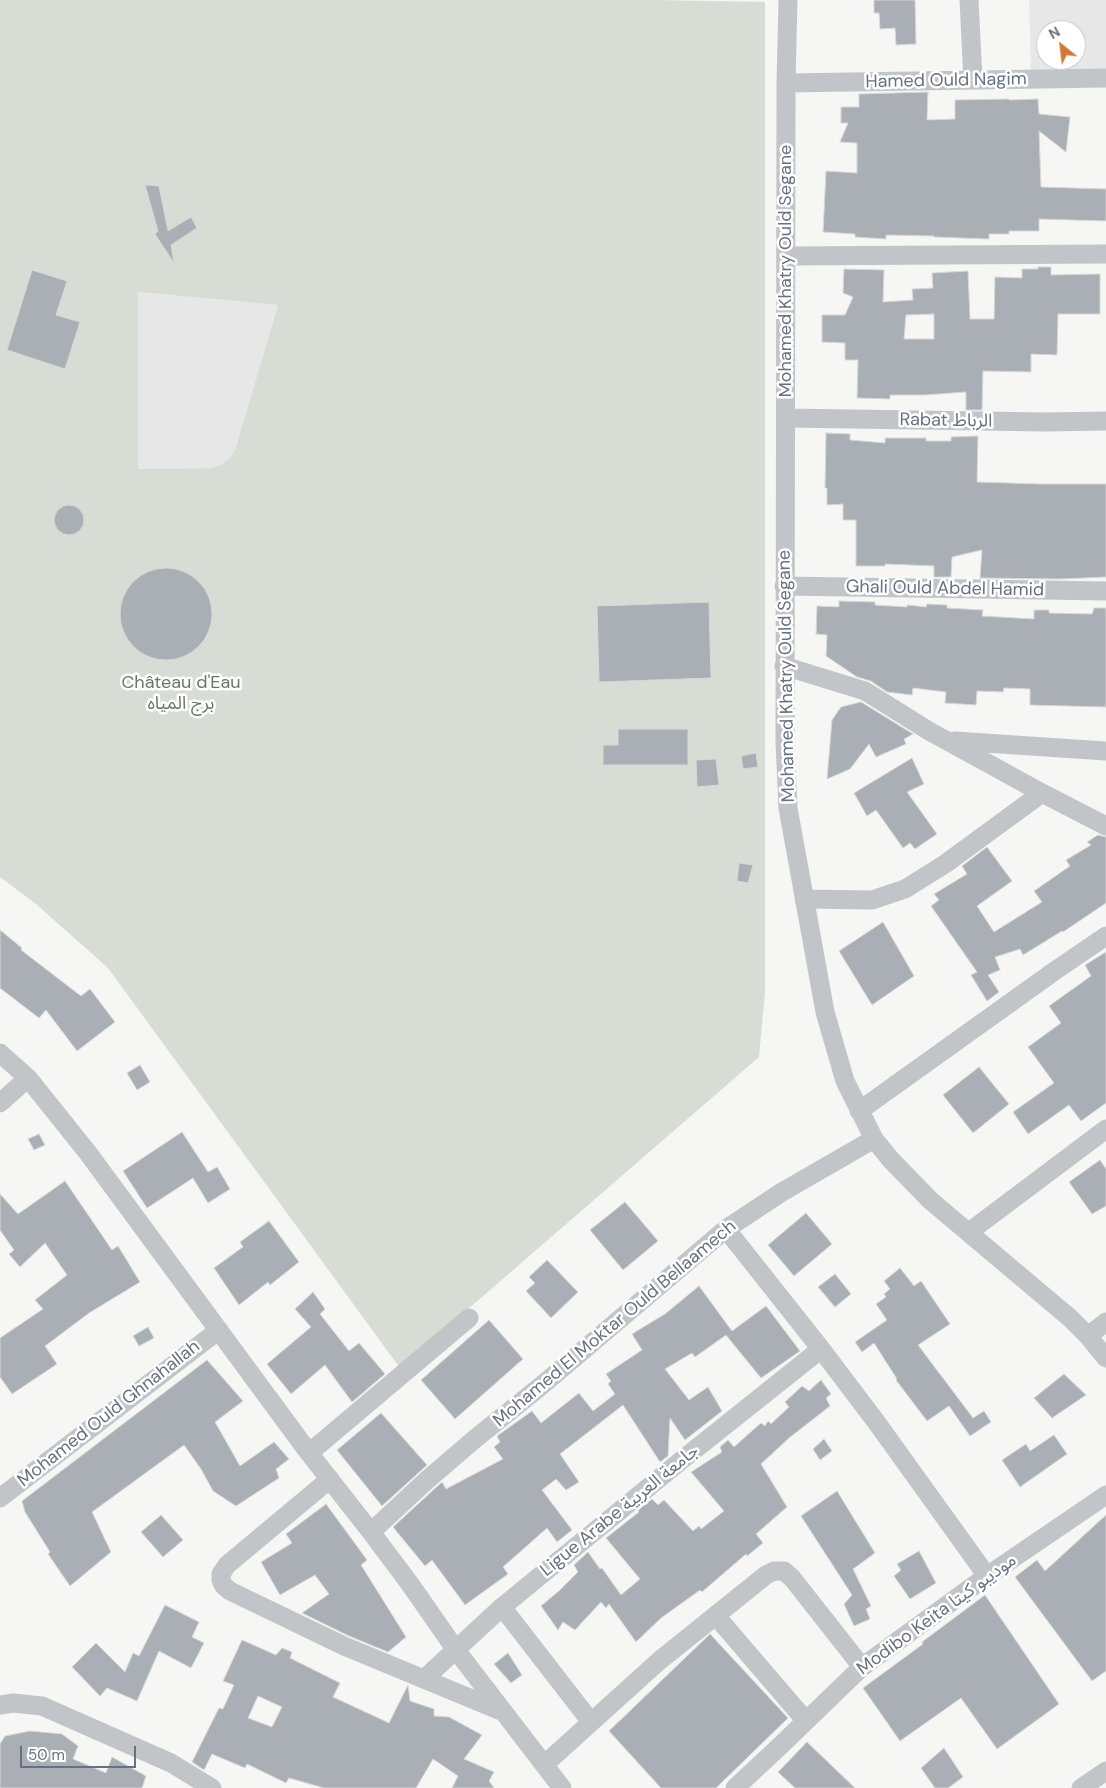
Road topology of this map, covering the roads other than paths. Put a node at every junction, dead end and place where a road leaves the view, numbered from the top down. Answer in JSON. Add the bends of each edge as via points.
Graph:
{"nodes":[{"id":1,"x":788,"y":0,"type":"edge"},
{"id":2,"x":969,"y":0,"type":"edge"},
{"id":3,"x":1106,"y":78,"type":"edge"},
{"id":4,"x":974,"y":80,"type":"junction"},
{"id":5,"x":786,"y":83,"type":"junction"},
{"id":6,"x":1106,"y":254,"type":"edge"},
{"id":7,"x":786,"y":256,"type":"junction"},
{"id":8,"x":786,"y":418,"type":"junction"},
{"id":9,"x":1106,"y":421,"type":"edge"},
{"id":10,"x":784,"y":586,"type":"junction"},
{"id":11,"x":1106,"y":591,"type":"edge"},
{"id":12,"x":784,"y":666,"type":"junction"},
{"id":13,"x":950,"y":741,"type":"junction"},
{"id":14,"x":1106,"y":751,"type":"edge"},
{"id":15,"x":1042,"y":794,"type":"junction"},
{"id":16,"x":1106,"y":826,"type":"edge"},
{"id":17,"x":804,"y":900,"type":"junction"},
{"id":18,"x":1106,"y":936,"type":"edge"},
{"id":19,"x":0,"y":1053,"type":"edge"},
{"id":20,"x":28,"y":1078,"type":"junction"},
{"id":21,"x":0,"y":1103,"type":"edge"},
{"id":22,"x":859,"y":1111,"type":"junction"},
{"id":23,"x":1106,"y":1129,"type":"edge"},
{"id":24,"x":874,"y":1139,"type":"junction"},
{"id":25,"x":726,"y":1229,"type":"junction"},
{"id":26,"x":969,"y":1232,"type":"junction"},
{"id":27,"x":469,"y":1318,"type":"dead end"},
{"id":28,"x":1106,"y":1322,"type":"edge"},
{"id":29,"x":219,"y":1330,"type":"junction"},
{"id":30,"x":1088,"y":1336,"type":"junction"},
{"id":31,"x":821,"y":1348,"type":"junction"},
{"id":32,"x":1106,"y":1358,"type":"edge"},
{"id":33,"x":309,"y":1454,"type":"junction"},
{"id":34,"x":330,"y":1479,"type":"junction"},
{"id":35,"x":1106,"y":1495,"type":"edge"},
{"id":36,"x":0,"y":1498,"type":"edge"},
{"id":37,"x":371,"y":1532,"type":"junction"},
{"id":38,"x":987,"y":1576,"type":"junction"},
{"id":39,"x":502,"y":1607,"type":"junction"},
{"id":40,"x":716,"y":1616,"type":"junction"},
{"id":41,"x":456,"y":1650,"type":"junction"},
{"id":42,"x":862,"y":1667,"type":"junction"},
{"id":43,"x":424,"y":1679,"type":"junction"},
{"id":44,"x":0,"y":1705,"type":"edge"},
{"id":45,"x":502,"y":1712,"type":"junction"},
{"id":46,"x":806,"y":1721,"type":"junction"},
{"id":47,"x":591,"y":1722,"type":"junction"},
{"id":48,"x":545,"y":1764,"type":"junction"},
{"id":49,"x":1106,"y":1771,"type":"edge"},
{"id":50,"x":212,"y":1788,"type":"edge"},
{"id":51,"x":562,"y":1788,"type":"edge"},
{"id":52,"x":735,"y":1788,"type":"edge"},
{"id":53,"x":1081,"y":1788,"type":"edge"}],
"edges":[{"from":1,"to":5,"type":"street","name":"Mohamed Khatry Ould Segane"},
{"from":2,"to":4,"type":"street"},
{"from":3,"to":4,"type":"street","name":"Hamed Ould Nagim"},
{"from":4,"to":5,"type":"street","name":"Hamed Ould Nagim"},
{"from":5,"to":7,"type":"street","name":"Mohamed Khatry Ould Segane"},
{"from":6,"to":7,"type":"street"},
{"from":7,"to":8,"type":"street","name":"Mohamed Khatry Ould Segane"},
{"from":8,"to":9,"type":"street","name":"Rabat الرباط"},
{"from":8,"to":10,"type":"street","name":"Mohamed Khatry Ould Segane"},
{"from":10,"to":11,"type":"street","name":"Ghali Ould Abdel Hamid"},
{"from":10,"to":12,"type":"street","name":"Mohamed Khatry Ould Segane"},
{"from":12,"to":13,"type":"street","via":[[865,691]]},
{"from":12,"to":17,"type":"street","name":"Mohamed Khatry Ould Segane","via":[[788,808]]},
{"from":13,"to":14,"type":"street"},
{"from":13,"to":15,"type":"street"},
{"from":15,"to":16,"type":"street"},
{"from":15,"to":17,"type":"street","via":[[905,889],[872,900]]},
{"from":17,"to":22,"type":"street","name":"Mohamed Khatry Ould Segane","via":[[827,1020],[845,1081]]},
{"from":18,"to":22,"type":"street"},
{"from":19,"to":20,"type":"street"},
{"from":20,"to":21,"type":"street"},
{"from":20,"to":29,"type":"street","via":[[88,1153]]},
{"from":22,"to":24,"type":"street","name":"Mohamed Khatry Ould Segane"},
{"from":23,"to":26,"type":"street"},
{"from":24,"to":25,"type":"street","name":"Mohamed El Moktar Ould Bellaamech","via":[[782,1192]]},
{"from":24,"to":26,"type":"street","name":"Mohamed Khatry Ould Segane","via":[[931,1201]]},
{"from":25,"to":31,"type":"street"},
{"from":25,"to":37,"type":"street","name":"Mohamed El Moktar Ould Bellaamech","via":[[476,1438]]},
{"from":26,"to":30,"type":"street","name":"Mohamed Khatry Ould Segane"},
{"from":27,"to":33,"type":"street"},
{"from":28,"to":30,"type":"street"},
{"from":29,"to":33,"type":"street"},
{"from":29,"to":36,"type":"street","name":"Mohamed Ould Ghnahallah"},
{"from":30,"to":32,"type":"street","name":"Mohamed Khatry Ould Segane"},
{"from":31,"to":38,"type":"street"},
{"from":31,"to":39,"type":"street","name":"Ligue Arabe جامعة العربية"},
{"from":33,"to":34,"type":"street"},
{"from":34,"to":37,"type":"street"},
{"from":34,"to":43,"type":"street","via":[[227,1566],[221,1580],[230,1591],[344,1646]]},
{"from":35,"to":38,"type":"street","name":"Modibo Keita موديبو كيتا"},
{"from":37,"to":41,"type":"street"},
{"from":38,"to":42,"type":"street","name":"Modibo Keita موديبو كيتا"},
{"from":39,"to":41,"type":"street","name":"Ligue Arabe جامعة العربية"},
{"from":39,"to":47,"type":"street"},
{"from":40,"to":42,"type":"street","via":[[766,1574],[784,1571]]},
{"from":40,"to":46,"type":"street"},
{"from":40,"to":47,"type":"street"},
{"from":41,"to":43,"type":"street","name":"Ligue Arabe جامعة العربية"},
{"from":41,"to":45,"type":"street"},
{"from":42,"to":46,"type":"street","name":"Modibo Keita موديبو كيتا"},
{"from":43,"to":45,"type":"street"},
{"from":44,"to":50,"type":"street","via":[[42,1706],[171,1764]]},
{"from":45,"to":48,"type":"street"},
{"from":46,"to":52,"type":"street","name":"Modibo Keita موديبو كيتا"},
{"from":47,"to":48,"type":"street"},
{"from":48,"to":51,"type":"street"},
{"from":49,"to":53,"type":"street"}]}
